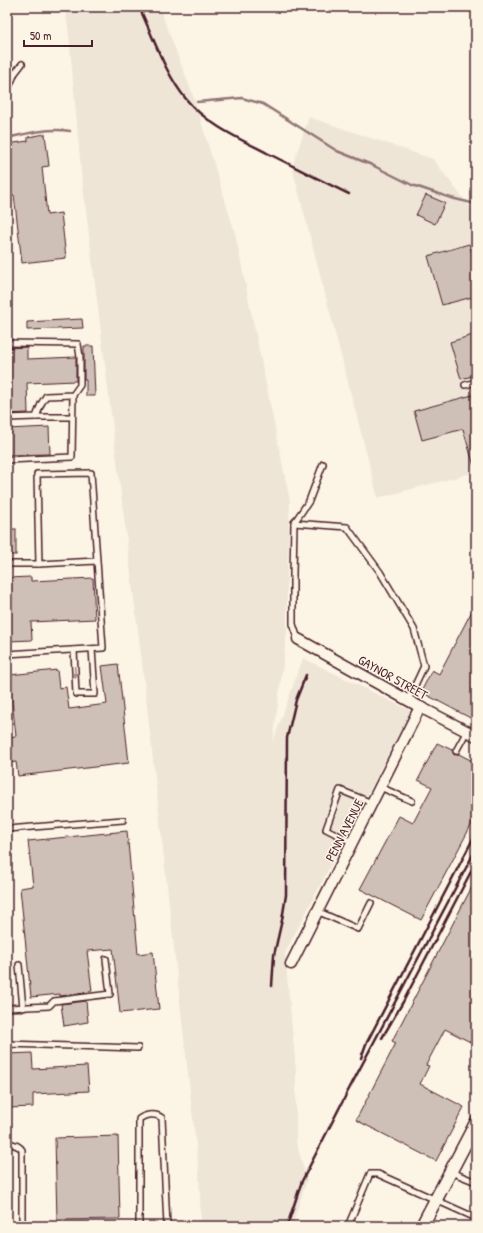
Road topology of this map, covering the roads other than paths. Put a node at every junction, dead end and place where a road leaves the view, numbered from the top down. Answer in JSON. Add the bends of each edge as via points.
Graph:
{"nodes":[{"id":1,"x":22,"y":64,"type":"dead end"},
{"id":2,"x":7,"y":92,"type":"edge"},
{"id":3,"x":7,"y":343,"type":"edge"},
{"id":4,"x":476,"y":382,"type":"edge"},
{"id":5,"x":465,"y":385,"type":"dead end"},
{"id":6,"x":73,"y":395,"type":"junction"},
{"id":7,"x":36,"y":417,"type":"junction"},
{"id":8,"x":7,"y":418,"type":"edge"},
{"id":9,"x":72,"y":418,"type":"junction"},
{"id":10,"x":7,"y":460,"type":"edge"},
{"id":11,"x":323,"y":464,"type":"dead end"},
{"id":12,"x":294,"y":523,"type":"junction"},
{"id":13,"x":97,"y":561,"type":"junction"},
{"id":14,"x":7,"y":564,"type":"edge"},
{"id":15,"x":39,"y":564,"type":"junction"},
{"id":16,"x":298,"y":639,"type":"joint"},
{"id":17,"x":92,"y":648,"type":"junction"},
{"id":18,"x":74,"y":650,"type":"junction"},
{"id":19,"x":7,"y":654,"type":"edge"},
{"id":20,"x":408,"y":700,"type":"junction"},
{"id":21,"x":420,"y":707,"type":"junction"},
{"id":22,"x":471,"y":733,"type":"edge"},
{"id":23,"x":456,"y":750,"type":"dead end"},
{"id":24,"x":380,"y":787,"type":"junction"},
{"id":25,"x":412,"y":800,"type":"dead end"},
{"id":26,"x":372,"y":802,"type":"junction"},
{"id":27,"x":123,"y":820,"type":"dead end"},
{"id":28,"x":7,"y":829,"type":"edge"},
{"id":29,"x":352,"y":842,"type":"junction"},
{"id":30,"x":371,"y":903,"type":"dead end"},
{"id":31,"x":318,"y":911,"type":"junction"},
{"id":32,"x":106,"y":959,"type":"dead end"},
{"id":33,"x":291,"y":964,"type":"dead end"},
{"id":34,"x":20,"y":965,"type":"dead end"},
{"id":35,"x":7,"y":1008,"type":"edge"},
{"id":36,"x":23,"y":1008,"type":"junction"},
{"id":37,"x":7,"y":1044,"type":"edge"},
{"id":38,"x":138,"y":1048,"type":"dead end"},
{"id":39,"x":476,"y":1123,"type":"edge"},
{"id":40,"x":7,"y":1143,"type":"edge"},
{"id":41,"x":451,"y":1172,"type":"junction"},
{"id":42,"x":476,"y":1182,"type":"edge"},
{"id":43,"x":437,"y":1199,"type":"junction"},
{"id":44,"x":476,"y":1218,"type":"edge"},
{"id":45,"x":22,"y":1226,"type":"edge"},
{"id":46,"x":139,"y":1226,"type":"edge"},
{"id":47,"x":167,"y":1226,"type":"edge"},
{"id":48,"x":348,"y":1226,"type":"edge"},
{"id":49,"x":422,"y":1226,"type":"edge"}],
"edges":[{"from":1,"to":2,"type":"lane"},
{"from":3,"to":6,"type":"lane","via":[[78,344],[80,385]]},
{"from":4,"to":5,"type":"lane"},
{"from":6,"to":7,"type":"lane","via":[[46,396]]},
{"from":6,"to":9,"type":"lane"},
{"from":7,"to":8,"type":"lane"},
{"from":7,"to":9,"type":"lane"},
{"from":9,"to":10,"type":"lane","via":[[72,457]]},
{"from":11,"to":12,"type":"lane","via":[[309,501]]},
{"from":12,"to":16,"type":"lane","via":[[293,624]]},
{"from":12,"to":20,"type":"lane","via":[[347,527],[380,572],[414,629],[424,666]]},
{"from":13,"to":15,"type":"lane"},
{"from":13,"to":15,"type":"lane","via":[[91,474],[37,474]]},
{"from":13,"to":17,"type":"lane","via":[[103,648]]},
{"from":14,"to":15,"type":"lane"},
{"from":16,"to":20,"type":"street","name":"GAYNOR STREET"},
{"from":17,"to":18,"type":"lane"},
{"from":18,"to":17,"type":"lane","one_way":true,"via":[[76,694],[95,694]]},
{"from":18,"to":19,"type":"lane"},
{"from":20,"to":21,"type":"street","name":"GAYNOR STREET"},
{"from":21,"to":22,"type":"street","name":"GAYNOR STREET"},
{"from":21,"to":24,"type":"street","name":"PENN AVENUE"},
{"from":22,"to":23,"type":"lane"},
{"from":24,"to":25,"type":"lane"},
{"from":24,"to":26,"type":"street","name":"PENN AVENUE"},
{"from":26,"to":29,"type":"street","name":"PENN AVENUE"},
{"from":26,"to":29,"type":"lane","via":[[340,790],[326,828]]},
{"from":27,"to":28,"type":"lane"},
{"from":29,"to":31,"type":"street","name":"PENN AVENUE"},
{"from":30,"to":31,"type":"lane","via":[[358,929]]},
{"from":31,"to":33,"type":"street","name":"PENN AVENUE"},
{"from":32,"to":36,"type":"lane","via":[[110,994],[54,1001],[49,1006]]},
{"from":34,"to":36,"type":"lane"},
{"from":35,"to":36,"type":"lane"},
{"from":37,"to":38,"type":"lane"},
{"from":39,"to":41,"type":"street"},
{"from":40,"to":45,"type":"lane","via":[[15,1144],[22,1150]]},
{"from":41,"to":42,"type":"lane"},
{"from":41,"to":43,"type":"street"},
{"from":43,"to":44,"type":"lane"},
{"from":43,"to":48,"type":"lane","via":[[378,1174],[370,1174]]},
{"from":43,"to":49,"type":"street"},
{"from":46,"to":47,"type":"lane","via":[[140,1119],[155,1115],[162,1118]]}]}
